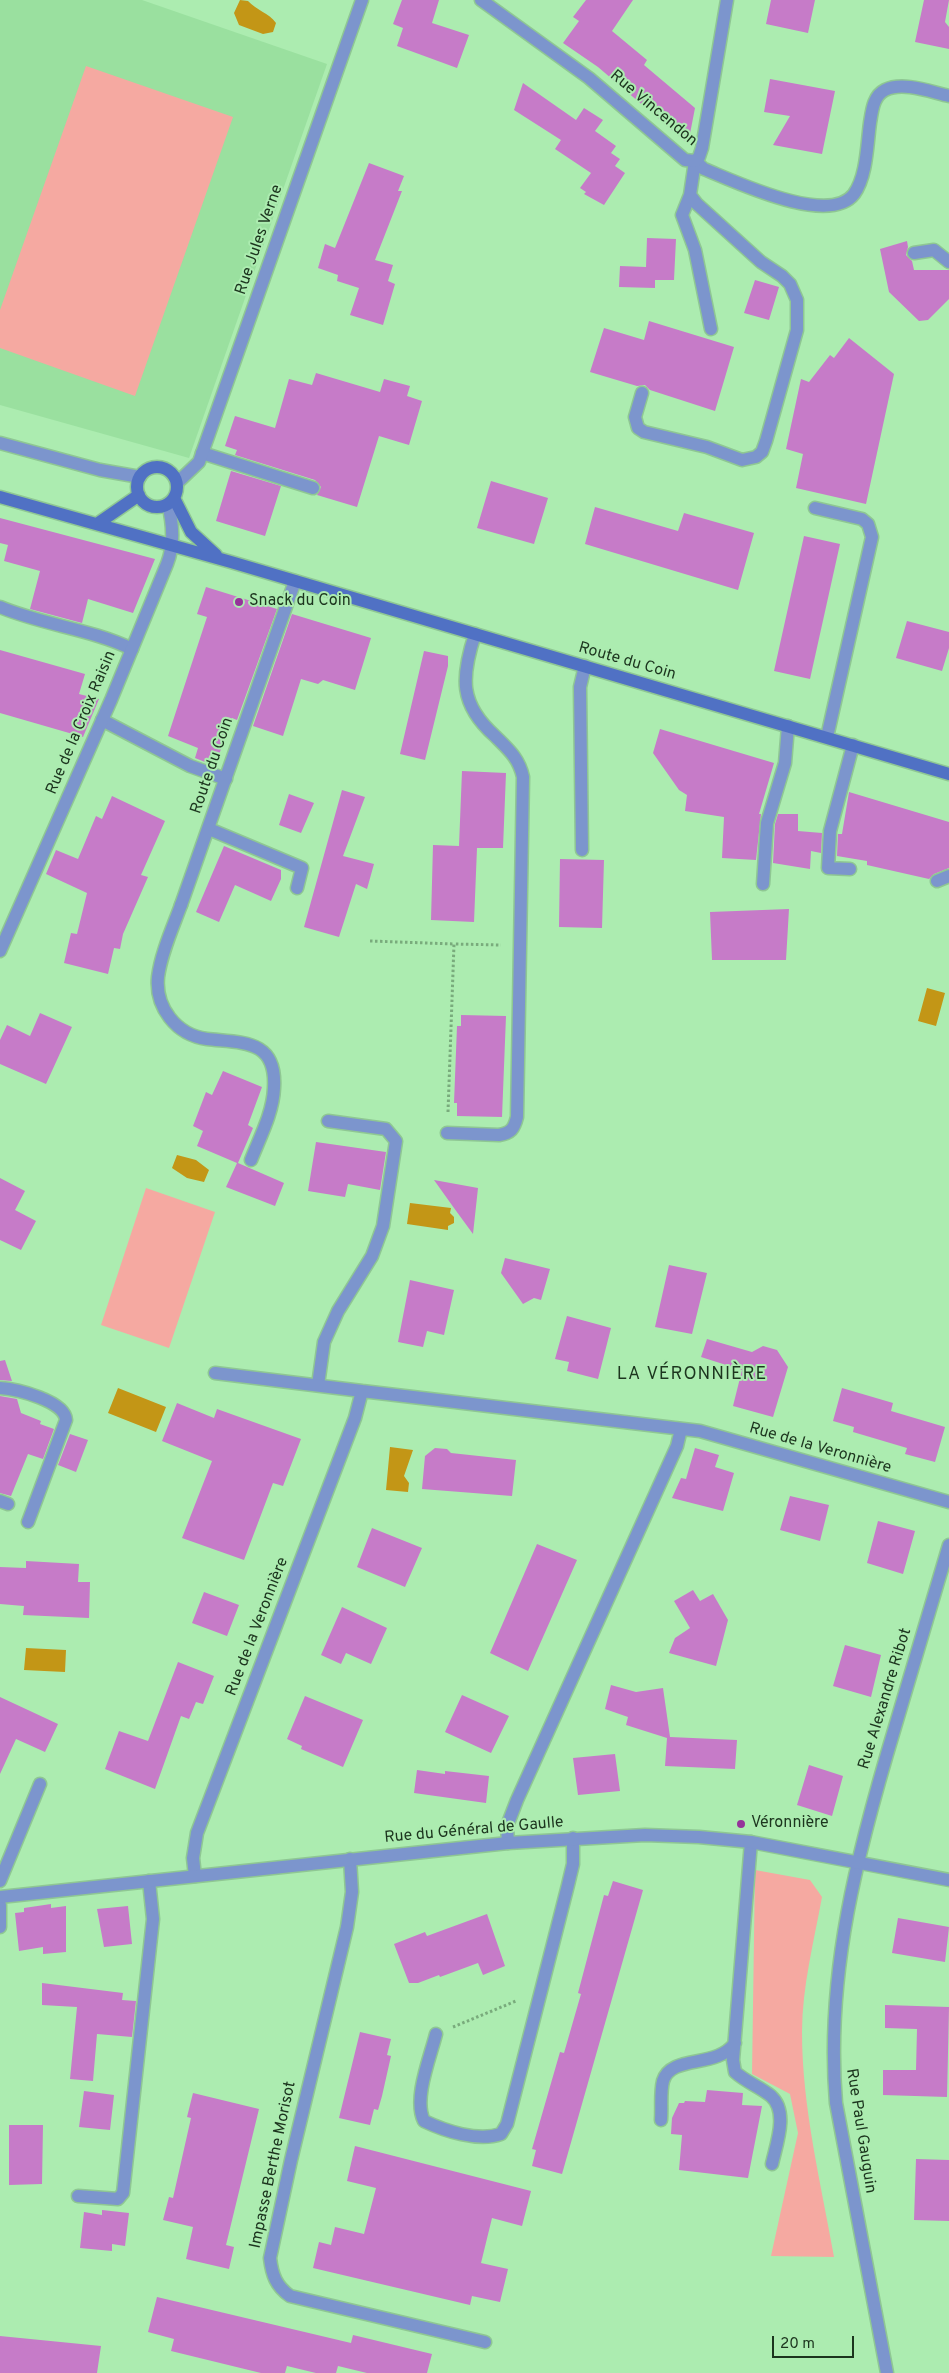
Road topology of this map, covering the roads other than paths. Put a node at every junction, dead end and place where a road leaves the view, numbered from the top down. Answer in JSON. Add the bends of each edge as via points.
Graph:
{"nodes":[{"id":1,"x":362,"y":0,"type":"edge"},
{"id":2,"x":481,"y":0,"type":"edge"},
{"id":3,"x":727,"y":0,"type":"edge"},
{"id":4,"x":949,"y":96,"type":"edge"},
{"id":5,"x":694,"y":161,"type":"junction"},
{"id":6,"x":690,"y":195,"type":"junction"},
{"id":7,"x":914,"y":253,"type":"dead end"},
{"id":8,"x":949,"y":262,"type":"edge"},
{"id":9,"x":711,"y":329,"type":"dead end"},
{"id":10,"x":642,"y":393,"type":"dead end"},
{"id":11,"x":0,"y":443,"type":"edge"},
{"id":12,"x":202,"y":453,"type":"junction"},
{"id":13,"x":140,"y":477,"type":"junction"},
{"id":14,"x":177,"y":483,"type":"junction"},
{"id":15,"x":313,"y":488,"type":"dead end"},
{"id":16,"x":139,"y":495,"type":"junction"},
{"id":17,"x":0,"y":497,"type":"edge"},
{"id":18,"x":171,"y":501,"type":"junction"},
{"id":19,"x":815,"y":508,"type":"dead end"},
{"id":20,"x":97,"y":524,"type":"junction"},
{"id":21,"x":171,"y":545,"type":"junction"},
{"id":22,"x":225,"y":560,"type":"junction"},
{"id":23,"x":295,"y":581,"type":"junction"},
{"id":24,"x":0,"y":607,"type":"edge"},
{"id":25,"x":475,"y":634,"type":"junction"},
{"id":26,"x":132,"y":649,"type":"junction"},
{"id":27,"x":585,"y":666,"type":"junction"},
{"id":28,"x":102,"y":720,"type":"junction"},
{"id":29,"x":788,"y":726,"type":"junction"},
{"id":30,"x":827,"y":737,"type":"junction"},
{"id":31,"x":853,"y":745,"type":"junction"},
{"id":32,"x":949,"y":774,"type":"edge"},
{"id":33,"x":226,"y":779,"type":"junction"},
{"id":34,"x":209,"y":829,"type":"junction"},
{"id":35,"x":582,"y":850,"type":"dead end"},
{"id":36,"x":850,"y":870,"type":"dead end"},
{"id":37,"x":763,"y":884,"type":"dead end"},
{"id":38,"x":297,"y":888,"type":"dead end"},
{"id":39,"x":0,"y":951,"type":"edge"},
{"id":40,"x":328,"y":1121,"type":"dead end"},
{"id":41,"x":447,"y":1133,"type":"road end"},
{"id":42,"x":251,"y":1160,"type":"dead end"},
{"id":43,"x":214,"y":1373,"type":"dead end"},
{"id":44,"x":318,"y":1385,"type":"junction"},
{"id":45,"x":0,"y":1388,"type":"edge"},
{"id":46,"x":362,"y":1391,"type":"junction"},
{"id":47,"x":681,"y":1428,"type":"junction"},
{"id":48,"x":949,"y":1502,"type":"edge"},
{"id":49,"x":28,"y":1522,"type":"dead end"},
{"id":50,"x":949,"y":1545,"type":"edge"},
{"id":51,"x":40,"y":1784,"type":"dead end"},
{"id":52,"x":573,"y":1838,"type":"junction"},
{"id":53,"x":750,"y":1842,"type":"junction"},
{"id":54,"x":508,"y":1843,"type":"junction"},
{"id":55,"x":350,"y":1859,"type":"junction"},
{"id":56,"x":857,"y":1863,"type":"junction"},
{"id":57,"x":195,"y":1876,"type":"junction"},
{"id":58,"x":0,"y":1880,"type":"edge"},
{"id":59,"x":949,"y":1880,"type":"edge"},
{"id":60,"x":149,"y":1881,"type":"junction"},
{"id":61,"x":0,"y":1897,"type":"edge"},
{"id":62,"x":0,"y":1905,"type":"edge"},
{"id":63,"x":0,"y":1927,"type":"edge"},
{"id":64,"x":436,"y":2034,"type":"road end"},
{"id":65,"x":735,"y":2042,"type":"junction"},
{"id":66,"x":661,"y":2120,"type":"dead end"},
{"id":67,"x":772,"y":2164,"type":"dead end"},
{"id":68,"x":78,"y":2196,"type":"dead end"},
{"id":69,"x":485,"y":2342,"type":"dead end"},
{"id":70,"x":887,"y":2373,"type":"edge"}],
"edges":[{"from":1,"to":12,"type":"street","name":"Rue Jules Verne"},
{"from":2,"to":5,"type":"street","name":"Rue Vincendon","via":[[589,78],[684,160]]},
{"from":3,"to":5,"type":"street","name":"Rue Vincendon","via":[[702,148]]},
{"from":4,"to":5,"type":"street","via":[[910,88],[885,90],[876,99],[872,110],[864,166],[854,194],[845,202],[831,206],[788,201],[704,169]]},
{"from":5,"to":6,"type":"street"},
{"from":6,"to":9,"type":"street","via":[[682,215],[695,250]]},
{"from":6,"to":10,"type":"street","via":[[761,262],[790,284],[797,300],[797,330],[766,441],[756,457],[742,460],[707,447],[644,432],[638,428],[635,418]]},
{"from":7,"to":8,"type":"street","via":[[934,250]]},
{"from":11,"to":13,"type":"street","via":[[100,470]]},
{"from":12,"to":14,"type":"street","name":"Rue Jules Verne","via":[[199,462]]},
{"from":12,"to":15,"type":"street"},
{"from":13,"to":14,"type":"main road","via":[[151,468],[158,467],[171,473]]},
{"from":13,"to":16,"type":"main road"},
{"from":14,"to":18,"type":"main road"},
{"from":16,"to":18,"type":"main road","via":[[146,504],[154,507]]},
{"from":16,"to":20,"type":"main road"},
{"from":17,"to":20,"type":"main road","name":"Route du Coin"},
{"from":18,"to":21,"type":"street","name":"Rue de la Croix Raisin"},
{"from":18,"to":22,"type":"main road","name":"Route du Coin","via":[[191,532]]},
{"from":19,"to":30,"type":"street","via":[[862,520],[868,524],[872,537]]},
{"from":20,"to":21,"type":"main road","name":"Route du Coin"},
{"from":21,"to":22,"type":"main road","name":"Route du Coin"},
{"from":21,"to":26,"type":"street","name":"Rue de la Croix Raisin","via":[[167,564]]},
{"from":22,"to":23,"type":"main road","name":"Route du Coin"},
{"from":23,"to":25,"type":"main road","name":"Route du Coin"},
{"from":23,"to":33,"type":"street","name":"Route du Coin"},
{"from":24,"to":26,"type":"street","via":[[23,617]]},
{"from":25,"to":27,"type":"main road","name":"Route du Coin"},
{"from":25,"to":41,"type":"street","via":[[467,666],[465,694],[475,714],[520,763],[523,777],[517,1118],[514,1129],[499,1135]]},
{"from":26,"to":28,"type":"street","name":"Rue de la Croix Raisin"},
{"from":27,"to":29,"type":"main road","name":"Route du Coin"},
{"from":27,"to":35,"type":"street","via":[[580,687]]},
{"from":28,"to":33,"type":"street","via":[[190,766]]},
{"from":28,"to":39,"type":"street","name":"Rue de la Croix Raisin"},
{"from":29,"to":30,"type":"main road","name":"Route du Coin"},
{"from":29,"to":37,"type":"street","via":[[785,763],[767,823]]},
{"from":30,"to":31,"type":"main road","name":"Route du Coin"},
{"from":31,"to":32,"type":"main road","name":"Route du Coin"},
{"from":31,"to":36,"type":"street","via":[[830,831],[828,868]]},
{"from":33,"to":34,"type":"street","name":"Route du Coin"},
{"from":34,"to":38,"type":"street","via":[[302,868]]},
{"from":34,"to":42,"type":"street","name":"Route du Coin","via":[[158,976],[158,991],[168,1017],[191,1035],[249,1043],[263,1051],[271,1062],[274,1075],[272,1100]]},
{"from":40,"to":44,"type":"street","via":[[386,1129],[396,1141],[383,1226],[372,1256],[338,1311],[324,1342]]},
{"from":43,"to":44,"type":"street","name":"Rue de la Veronnière"},
{"from":44,"to":46,"type":"street","name":"Rue de la Veronnière"},
{"from":45,"to":49,"type":"street","via":[[28,1394],[61,1407],[66,1413]]},
{"from":46,"to":47,"type":"street","name":"Rue de la Veronnière"},
{"from":46,"to":57,"type":"street","name":"Rue de la Veronnière","via":[[355,1418],[197,1834],[193,1853]]},
{"from":47,"to":48,"type":"street","name":"Rue de la Veronnière"},
{"from":47,"to":54,"type":"street","via":[[678,1446],[516,1800],[507,1826]]},
{"from":50,"to":56,"type":"street","name":"Rue Alexandre Ribot"},
{"from":51,"to":58,"type":"street"},
{"from":52,"to":53,"type":"street","name":"Rue du Général de Gaulle","via":[[645,1835]]},
{"from":52,"to":54,"type":"street","name":"Rue du Général de Gaulle"},
{"from":52,"to":64,"type":"street","via":[[573,1864],[501,2134],[480,2137],[424,2121],[419,2112],[420,2100]]},
{"from":53,"to":56,"type":"street","name":"Rue du Général de Gaulle"},
{"from":53,"to":65,"type":"street"},
{"from":54,"to":55,"type":"street","name":"Rue du Général de Gaulle"},
{"from":55,"to":57,"type":"street","name":"Rue du Général de Gaulle"},
{"from":55,"to":69,"type":"street","name":"Impasse Berthe Morisot","via":[[352,1892],[346,1927],[290,2160],[270,2258],[272,2274],[280,2289],[290,2296]]},
{"from":56,"to":59,"type":"street","name":"Rue du Général de Gaulle"},
{"from":56,"to":70,"type":"street","name":"Rue Paul Gauguin","via":[[838,1968],[832,2059],[836,2103]]},
{"from":57,"to":60,"type":"street","name":"Rue du Général de Gaulle"},
{"from":60,"to":61,"type":"street","name":"Rue du Général de Gaulle"},
{"from":60,"to":68,"type":"street","via":[[153,1920],[124,2193],[118,2200]]},
{"from":62,"to":63,"type":"street"},
{"from":65,"to":66,"type":"street","via":[[723,2055],[684,2064],[668,2073],[664,2080]]},
{"from":65,"to":67,"type":"street","via":[[735,2072],[771,2096],[780,2112]]}]}
